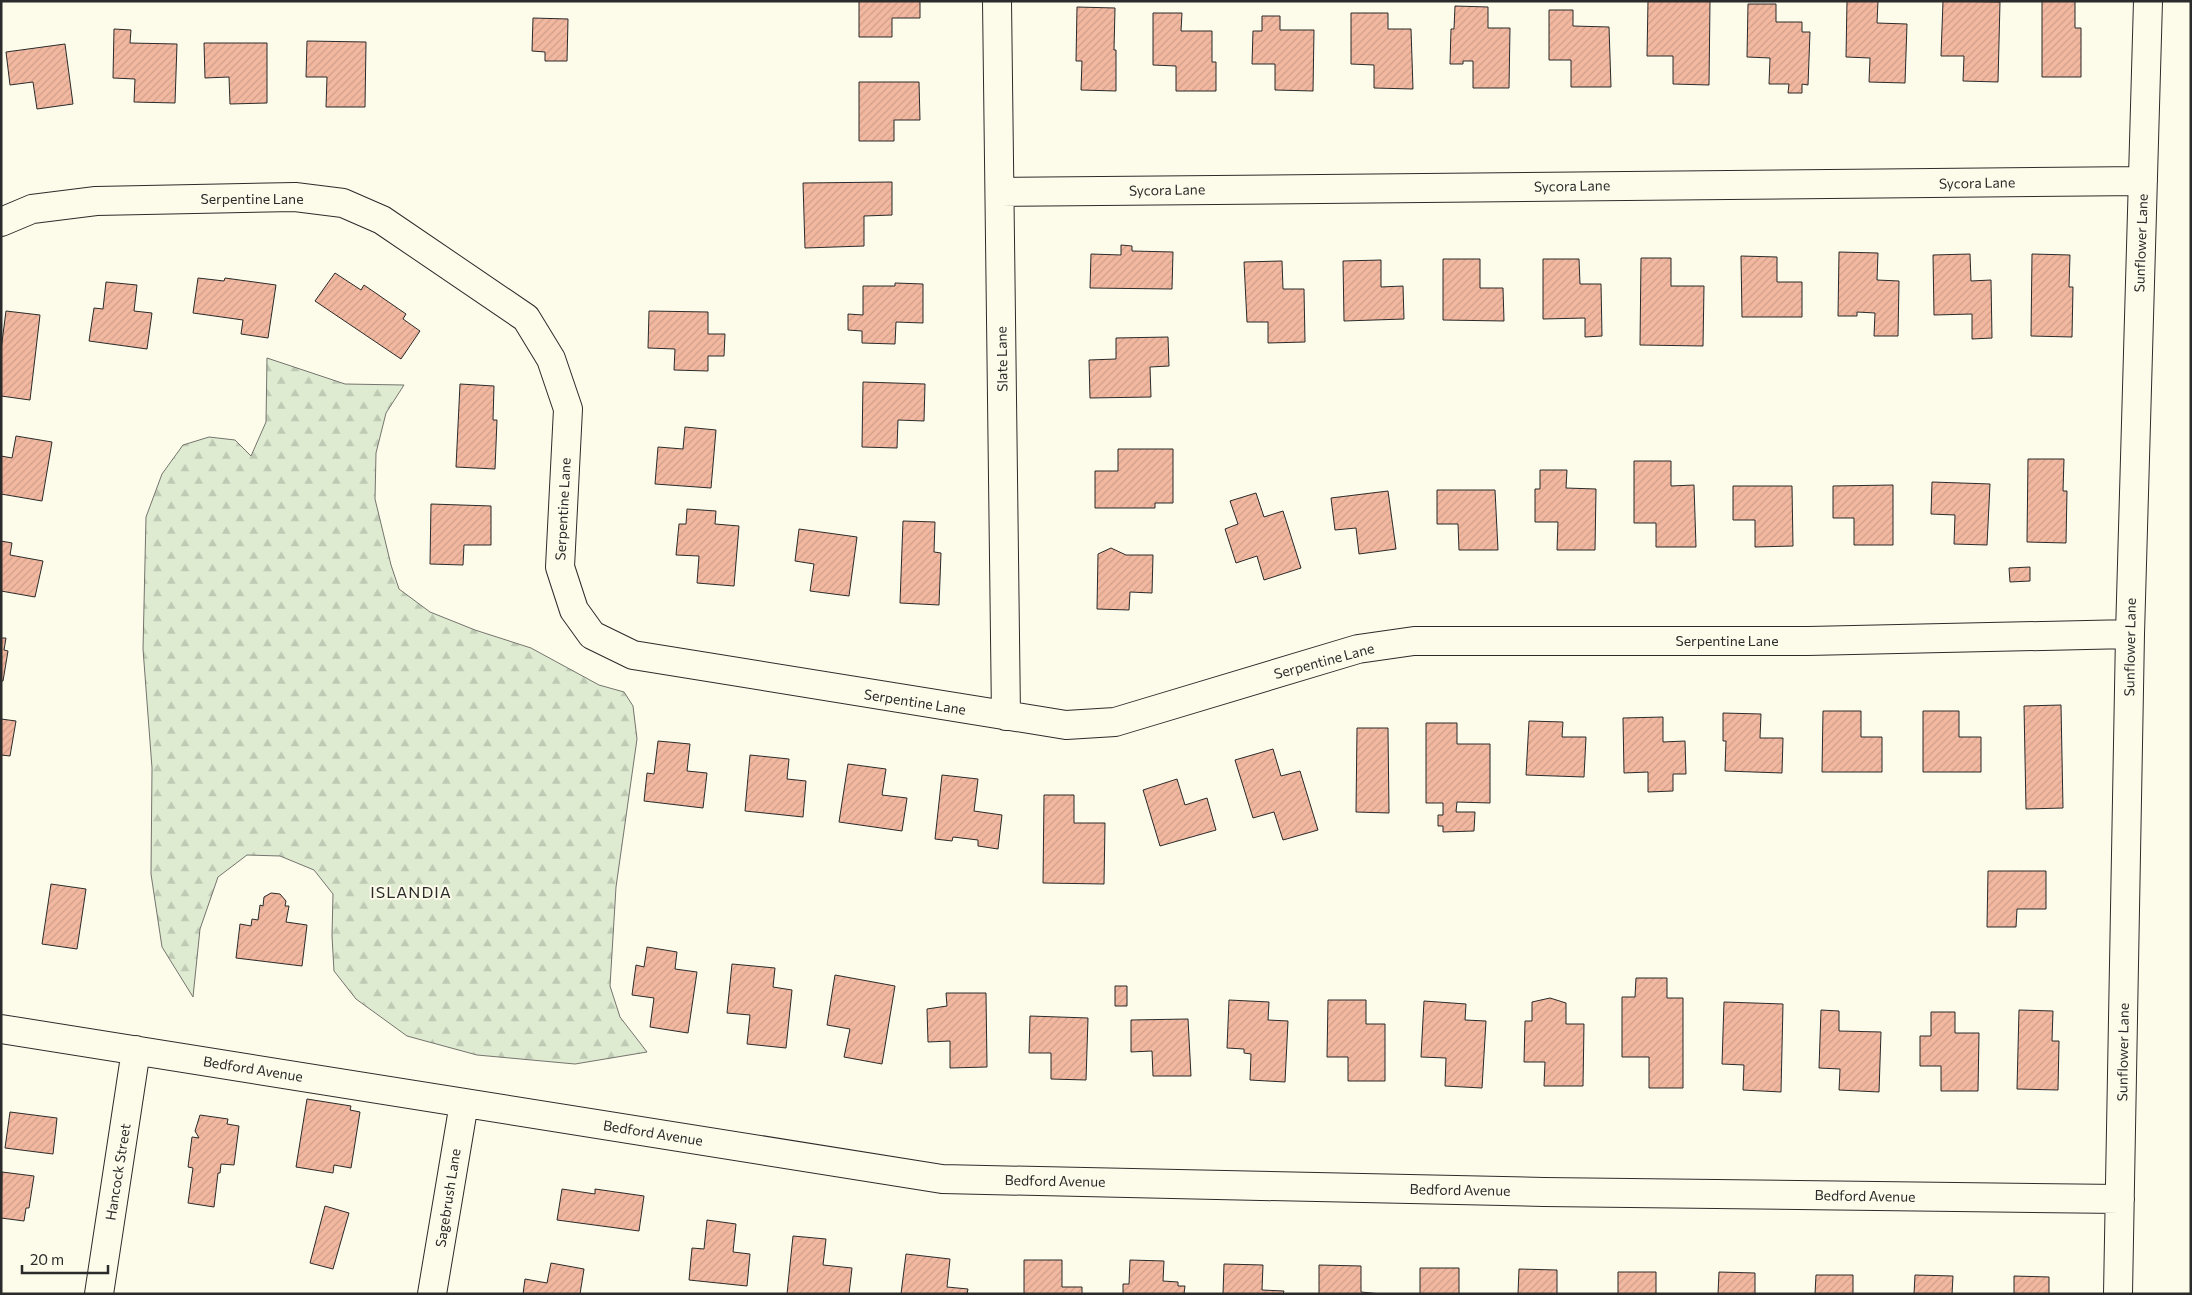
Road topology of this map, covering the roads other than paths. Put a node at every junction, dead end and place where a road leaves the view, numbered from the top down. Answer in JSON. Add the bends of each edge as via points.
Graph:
{"nodes":[{"id":1,"x":998,"y":1,"type":"edge"},
{"id":2,"x":2148,"y":1,"type":"edge"},
{"id":3,"x":2143,"y":181,"type":"junction"},
{"id":4,"x":1001,"y":192,"type":"junction"},
{"id":5,"x":1,"y":222,"type":"edge"},
{"id":6,"x":2130,"y":634,"type":"junction"},
{"id":7,"x":1006,"y":716,"type":"junction"},
{"id":8,"x":1,"y":1029,"type":"edge"},
{"id":9,"x":136,"y":1050,"type":"junction"},
{"id":10,"x":464,"y":1103,"type":"junction"},
{"id":11,"x":2120,"y":1200,"type":"junction"},
{"id":12,"x":99,"y":1294,"type":"edge"},
{"id":13,"x":432,"y":1294,"type":"edge"},
{"id":14,"x":2118,"y":1294,"type":"edge"}],
"edges":[{"from":1,"to":4,"type":"street","name":"Slate Lane"},
{"from":2,"to":3,"type":"street","name":"Sunflower Lane"},
{"from":3,"to":4,"type":"street","name":"Sycora Lane"},
{"from":3,"to":6,"type":"street","name":"Sunflower Lane"},
{"from":4,"to":7,"type":"street","name":"Slate Lane"},
{"from":5,"to":7,"type":"street","name":"Serpentine Lane","via":[[32,209],[96,201],[295,197],[342,203],[382,220],[526,318],[551,359],[568,409],[560,567],[574,610],[592,635],[633,656]]},
{"from":6,"to":7,"type":"street","name":"Serpentine Lane","via":[[1808,642],[1414,642],[1358,649],[1115,722],[1066,725]]},
{"from":6,"to":11,"type":"street","name":"Sunflower Lane"},
{"from":8,"to":9,"type":"street","name":"Bedford Avenue"},
{"from":9,"to":10,"type":"street","name":"Bedford Avenue"},
{"from":9,"to":12,"type":"street","name":"Hancock Street"},
{"from":10,"to":11,"type":"street","name":"Bedford Avenue","via":[[942,1179]]},
{"from":10,"to":13,"type":"street","name":"Sagebrush Lane"},
{"from":11,"to":14,"type":"street","name":"Sunflower Lane"}]}
